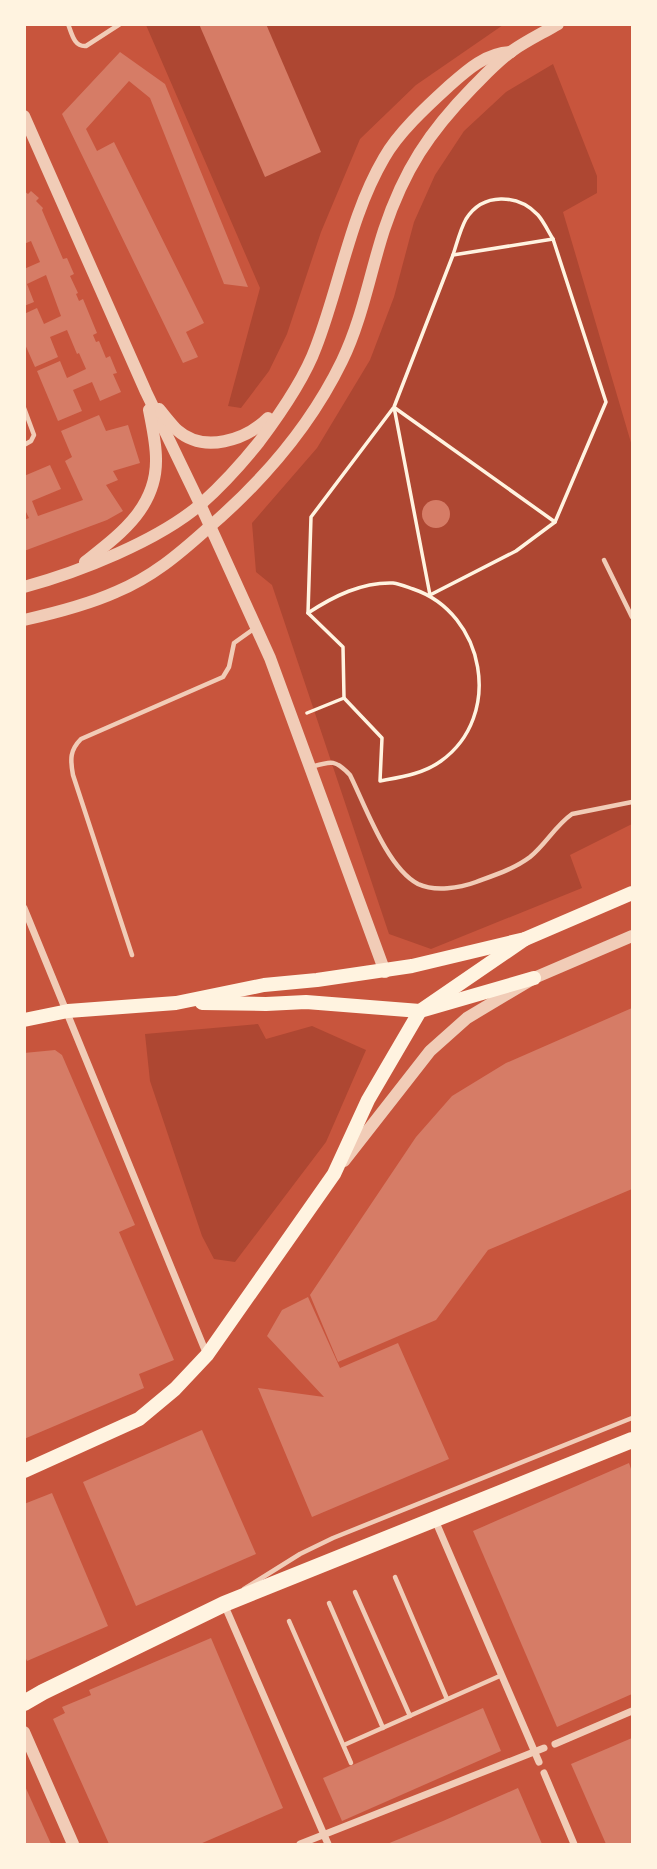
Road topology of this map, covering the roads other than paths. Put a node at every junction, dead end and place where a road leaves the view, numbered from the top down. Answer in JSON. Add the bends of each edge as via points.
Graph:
{"nodes":[{"id":1,"x":68,"y":24,"type":"edge"},
{"id":2,"x":120,"y":24,"type":"edge"},
{"id":3,"x":558,"y":24,"type":"edge"},
{"id":4,"x":512,"y":51,"type":"junction"},
{"id":5,"x":24,"y":116,"type":"edge"},
{"id":6,"x":146,"y":393,"type":"junction"},
{"id":7,"x":290,"y":396,"type":"junction"},
{"id":8,"x":24,"y":408,"type":"edge"},
{"id":9,"x":24,"y":445,"type":"edge"},
{"id":10,"x":200,"y":504,"type":"junction"},
{"id":11,"x":210,"y":527,"type":"junction"},
{"id":12,"x":604,"y":560,"type":"dead end"},
{"id":13,"x":74,"y":570,"type":"junction"},
{"id":14,"x":24,"y":587,"type":"edge"},
{"id":15,"x":632,"y":617,"type":"edge"},
{"id":16,"x":24,"y":620,"type":"edge"},
{"id":17,"x":256,"y":627,"type":"junction"},
{"id":18,"x":309,"y":768,"type":"junction"},
{"id":19,"x":632,"y":802,"type":"edge"},
{"id":20,"x":632,"y":893,"type":"edge"},
{"id":21,"x":24,"y":908,"type":"edge"},
{"id":22,"x":632,"y":936,"type":"edge"},
{"id":23,"x":525,"y":939,"type":"junction"},
{"id":24,"x":132,"y":955,"type":"dead end"},
{"id":25,"x":385,"y":971,"type":"junction"},
{"id":26,"x":534,"y":978,"type":"junction"},
{"id":27,"x":176,"y":1003,"type":"junction"},
{"id":28,"x":68,"y":1011,"type":"junction"},
{"id":29,"x":420,"y":1011,"type":"junction"},
{"id":30,"x":24,"y":1020,"type":"edge"},
{"id":31,"x":334,"y":1174,"type":"junction"},
{"id":32,"x":207,"y":1355,"type":"junction"},
{"id":33,"x":632,"y":1418,"type":"edge"},
{"id":34,"x":632,"y":1440,"type":"edge"},
{"id":35,"x":24,"y":1471,"type":"edge"},
{"id":36,"x":434,"y":1520,"type":"junction"},
{"id":37,"x":395,"y":1577,"type":"dead end"},
{"id":38,"x":355,"y":1592,"type":"dead end"},
{"id":39,"x":328,"y":1603,"type":"dead end"},
{"id":40,"x":224,"y":1604,"type":"junction"},
{"id":41,"x":289,"y":1620,"type":"dead end"},
{"id":42,"x":502,"y":1675,"type":"junction"},
{"id":43,"x":447,"y":1699,"type":"junction"},
{"id":44,"x":24,"y":1703,"type":"edge"},
{"id":45,"x":632,"y":1712,"type":"edge"},
{"id":46,"x":410,"y":1716,"type":"junction"},
{"id":47,"x":383,"y":1728,"type":"junction"},
{"id":48,"x":24,"y":1732,"type":"edge"},
{"id":49,"x":555,"y":1744,"type":"dead end"},
{"id":50,"x":344,"y":1745,"type":"junction"},
{"id":51,"x":544,"y":1748,"type":"dead end"},
{"id":52,"x":534,"y":1752,"type":"junction"},
{"id":53,"x":539,"y":1762,"type":"dead end"},
{"id":54,"x":351,"y":1763,"type":"dead end"},
{"id":55,"x":544,"y":1773,"type":"dead end"},
{"id":56,"x":324,"y":1835,"type":"junction"},
{"id":57,"x":73,"y":1844,"type":"edge"},
{"id":58,"x":300,"y":1844,"type":"edge"},
{"id":59,"x":328,"y":1844,"type":"edge"},
{"id":60,"x":574,"y":1844,"type":"edge"}],
"edges":[{"from":1,"to":2,"type":"lane","via":[[81,47]]},
{"from":3,"to":4,"type":"street"},
{"from":4,"to":7,"type":"street","via":[[490,56],[470,68],[428,105],[384,157],[351,231],[315,349]]},
{"from":4,"to":11,"type":"street","via":[[443,118],[400,184],[343,360],[307,422],[243,497]]},
{"from":5,"to":6,"type":"street"},
{"from":6,"to":7,"type":"street","via":[[178,431],[209,442],[243,438]]},
{"from":6,"to":10,"type":"street"},
{"from":6,"to":13,"type":"street","via":[[156,460],[153,486],[144,507],[122,533]]},
{"from":7,"to":10,"type":"street","via":[[258,443]]},
{"from":8,"to":9,"type":"lane","via":[[34,435]]},
{"from":10,"to":11,"type":"street"},
{"from":10,"to":13,"type":"street","via":[[160,531]]},
{"from":11,"to":16,"type":"street","via":[[181,554],[116,592]]},
{"from":11,"to":17,"type":"street"},
{"from":12,"to":15,"type":"lane"},
{"from":13,"to":14,"type":"street"},
{"from":17,"to":18,"type":"street"},
{"from":17,"to":24,"type":"lane","via":[[234,643],[223,677],[74,746],[70,758],[74,775]]},
{"from":18,"to":19,"type":"lane","via":[[334,762],[341,765],[405,875],[420,885],[439,889],[469,885],[506,871],[531,856],[572,814]]},
{"from":18,"to":25,"type":"street"},
{"from":20,"to":23,"type":"main road"},
{"from":21,"to":28,"type":"street"},
{"from":22,"to":26,"type":"street"},
{"from":23,"to":25,"type":"main road"},
{"from":23,"to":29,"type":"main road"},
{"from":25,"to":27,"type":"main road","via":[[264,985]]},
{"from":26,"to":29,"type":"main road"},
{"from":26,"to":31,"type":"street","via":[[467,1017],[441,1040]]},
{"from":27,"to":28,"type":"main road"},
{"from":27,"to":29,"type":"main road","via":[[306,1002]]},
{"from":28,"to":30,"type":"main road"},
{"from":28,"to":32,"type":"street"},
{"from":29,"to":31,"type":"main road","via":[[368,1100]]},
{"from":31,"to":32,"type":"main road"},
{"from":32,"to":35,"type":"main road","via":[[139,1419]]},
{"from":33,"to":40,"type":"lane","via":[[333,1538],[256,1580]]},
{"from":34,"to":36,"type":"main road"},
{"from":36,"to":40,"type":"main road"},
{"from":36,"to":42,"type":"street"},
{"from":37,"to":43,"type":"lane"},
{"from":38,"to":46,"type":"lane"},
{"from":39,"to":47,"type":"lane"},
{"from":40,"to":44,"type":"main road"},
{"from":40,"to":56,"type":"street"},
{"from":41,"to":50,"type":"lane"},
{"from":42,"to":43,"type":"lane"},
{"from":42,"to":52,"type":"street"},
{"from":43,"to":46,"type":"lane"},
{"from":45,"to":49,"type":"street"},
{"from":46,"to":47,"type":"lane"},
{"from":47,"to":50,"type":"lane"},
{"from":48,"to":57,"type":"street"},
{"from":50,"to":54,"type":"lane"},
{"from":51,"to":52,"type":"street"},
{"from":52,"to":53,"type":"street"},
{"from":52,"to":56,"type":"street"},
{"from":55,"to":60,"type":"street"},
{"from":56,"to":58,"type":"street"},
{"from":56,"to":59,"type":"street"}]}
